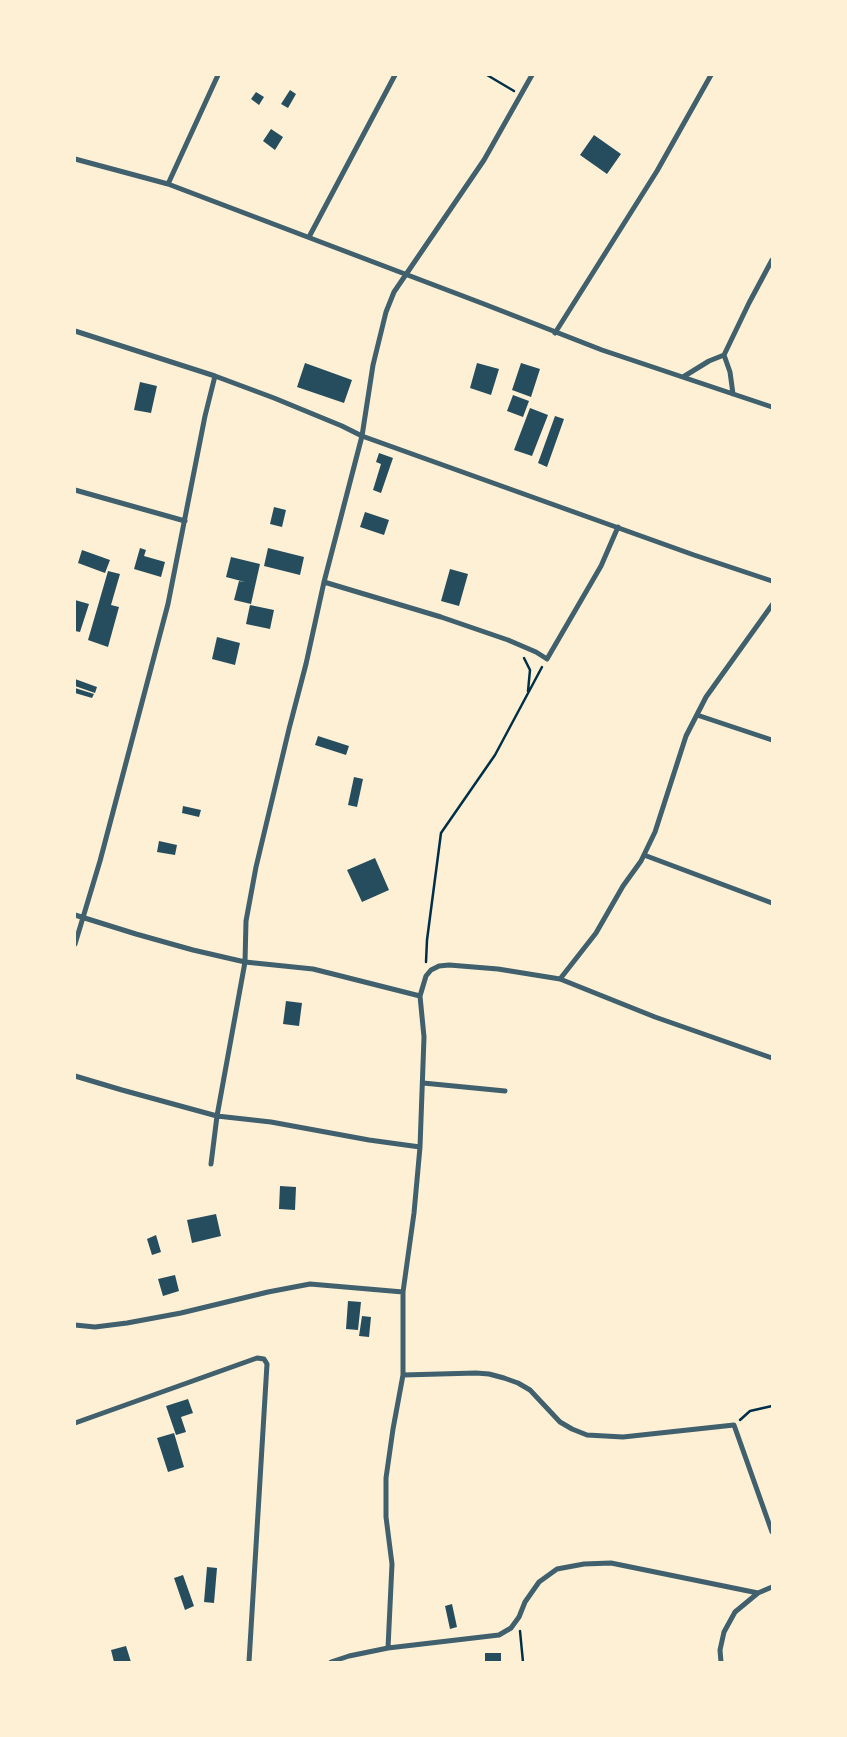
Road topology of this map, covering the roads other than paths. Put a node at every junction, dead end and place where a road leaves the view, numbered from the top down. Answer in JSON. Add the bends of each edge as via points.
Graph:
{"nodes":[{"id":1,"x":218,"y":75,"type":"edge"},
{"id":2,"x":395,"y":75,"type":"edge"},
{"id":3,"x":532,"y":75,"type":"edge"},
{"id":4,"x":711,"y":75,"type":"edge"},
{"id":5,"x":75,"y":159,"type":"edge"},
{"id":6,"x":168,"y":184,"type":"junction"},
{"id":7,"x":309,"y":238,"type":"junction"},
{"id":8,"x":772,"y":260,"type":"edge"},
{"id":9,"x":407,"y":275,"type":"junction"},
{"id":10,"x":75,"y":331,"type":"edge"},
{"id":11,"x":556,"y":333,"type":"junction"},
{"id":12,"x":724,"y":355,"type":"junction"},
{"id":13,"x":215,"y":376,"type":"junction"},
{"id":14,"x":682,"y":377,"type":"junction"},
{"id":15,"x":733,"y":394,"type":"junction"},
{"id":16,"x":772,"y":407,"type":"edge"},
{"id":17,"x":362,"y":436,"type":"junction"},
{"id":18,"x":75,"y":490,"type":"edge"},
{"id":19,"x":184,"y":520,"type":"junction"},
{"id":20,"x":618,"y":527,"type":"junction"},
{"id":21,"x":772,"y":581,"type":"edge"},
{"id":22,"x":324,"y":582,"type":"junction"},
{"id":23,"x":772,"y":605,"type":"edge"},
{"id":24,"x":697,"y":715,"type":"junction"},
{"id":25,"x":772,"y":740,"type":"edge"},
{"id":26,"x":644,"y":854,"type":"junction"},
{"id":27,"x":772,"y":903,"type":"edge"},
{"id":28,"x":75,"y":915,"type":"edge"},
{"id":29,"x":83,"y":917,"type":"junction"},
{"id":30,"x":75,"y":944,"type":"edge"},
{"id":31,"x":245,"y":962,"type":"junction"},
{"id":32,"x":560,"y":979,"type":"junction"},
{"id":33,"x":420,"y":996,"type":"junction"},
{"id":34,"x":772,"y":1058,"type":"edge"},
{"id":35,"x":75,"y":1076,"type":"edge"},
{"id":36,"x":423,"y":1082,"type":"junction"},
{"id":37,"x":505,"y":1090,"type":"dead end"},
{"id":38,"x":217,"y":1116,"type":"junction"},
{"id":39,"x":420,"y":1147,"type":"junction"},
{"id":40,"x":211,"y":1164,"type":"dead end"},
{"id":41,"x":404,"y":1292,"type":"junction"},
{"id":42,"x":75,"y":1324,"type":"edge"},
{"id":43,"x":403,"y":1375,"type":"junction"},
{"id":44,"x":75,"y":1423,"type":"edge"},
{"id":45,"x":772,"y":1532,"type":"edge"},
{"id":46,"x":772,"y":1587,"type":"edge"},
{"id":47,"x":758,"y":1593,"type":"junction"},
{"id":48,"x":388,"y":1648,"type":"junction"},
{"id":49,"x":350,"y":1659,"type":"edge"},
{"id":50,"x":249,"y":1662,"type":"edge"},
{"id":51,"x":331,"y":1662,"type":"edge"},
{"id":52,"x":721,"y":1662,"type":"edge"}],
"edges":[{"from":1,"to":6,"type":"street"},
{"from":2,"to":7,"type":"street"},
{"from":3,"to":9,"type":"street","via":[[484,160]]},
{"from":4,"to":11,"type":"street","via":[[657,171]]},
{"from":5,"to":6,"type":"street"},
{"from":6,"to":7,"type":"street"},
{"from":7,"to":9,"type":"street"},
{"from":8,"to":12,"type":"street"},
{"from":9,"to":11,"type":"street"},
{"from":9,"to":17,"type":"street","via":[[394,292],[386,312],[373,365]]},
{"from":10,"to":13,"type":"street"},
{"from":11,"to":14,"type":"street"},
{"from":12,"to":14,"type":"street"},
{"from":12,"to":15,"type":"street"},
{"from":13,"to":17,"type":"street"},
{"from":13,"to":19,"type":"street"},
{"from":14,"to":15,"type":"street"},
{"from":15,"to":16,"type":"street"},
{"from":17,"to":20,"type":"street"},
{"from":17,"to":22,"type":"street"},
{"from":18,"to":19,"type":"street"},
{"from":19,"to":29,"type":"street","via":[[168,604]]},
{"from":20,"to":21,"type":"street"},
{"from":20,"to":22,"type":"street","via":[[601,566],[547,659],[508,640]]},
{"from":22,"to":31,"type":"street","via":[[256,867],[246,921]]},
{"from":23,"to":24,"type":"street","via":[[723,672]]},
{"from":24,"to":25,"type":"street"},
{"from":24,"to":26,"type":"street","via":[[686,736],[658,825]]},
{"from":26,"to":27,"type":"street"},
{"from":26,"to":32,"type":"street","via":[[596,933]]},
{"from":28,"to":29,"type":"street"},
{"from":29,"to":30,"type":"street"},
{"from":29,"to":31,"type":"street"},
{"from":31,"to":33,"type":"street","via":[[313,970]]},
{"from":31,"to":38,"type":"street"},
{"from":32,"to":33,"type":"street","via":[[498,969],[439,966],[426,976]]},
{"from":32,"to":34,"type":"street"},
{"from":33,"to":36,"type":"street","via":[[424,1037]]},
{"from":35,"to":38,"type":"street"},
{"from":36,"to":37,"type":"street"},
{"from":36,"to":39,"type":"street"},
{"from":38,"to":39,"type":"street"},
{"from":38,"to":40,"type":"street"},
{"from":39,"to":41,"type":"street"},
{"from":41,"to":42,"type":"street","via":[[310,1284],[127,1323],[95,1327]]},
{"from":41,"to":43,"type":"street"},
{"from":43,"to":45,"type":"street","via":[[476,1373],[504,1378],[530,1390],[560,1422],[587,1435],[623,1437],[734,1425]]},
{"from":43,"to":48,"type":"street","via":[[386,1478],[386,1517],[392,1564]]},
{"from":44,"to":50,"type":"street","via":[[257,1358],[264,1359],[267,1364]]},
{"from":46,"to":47,"type":"street"},
{"from":47,"to":48,"type":"street","via":[[611,1563],[584,1564],[557,1569],[539,1582],[511,1628],[499,1635]]},
{"from":47,"to":52,"type":"street","via":[[735,1612],[724,1632]]},
{"from":48,"to":49,"type":"street"},
{"from":49,"to":51,"type":"street"}]}
